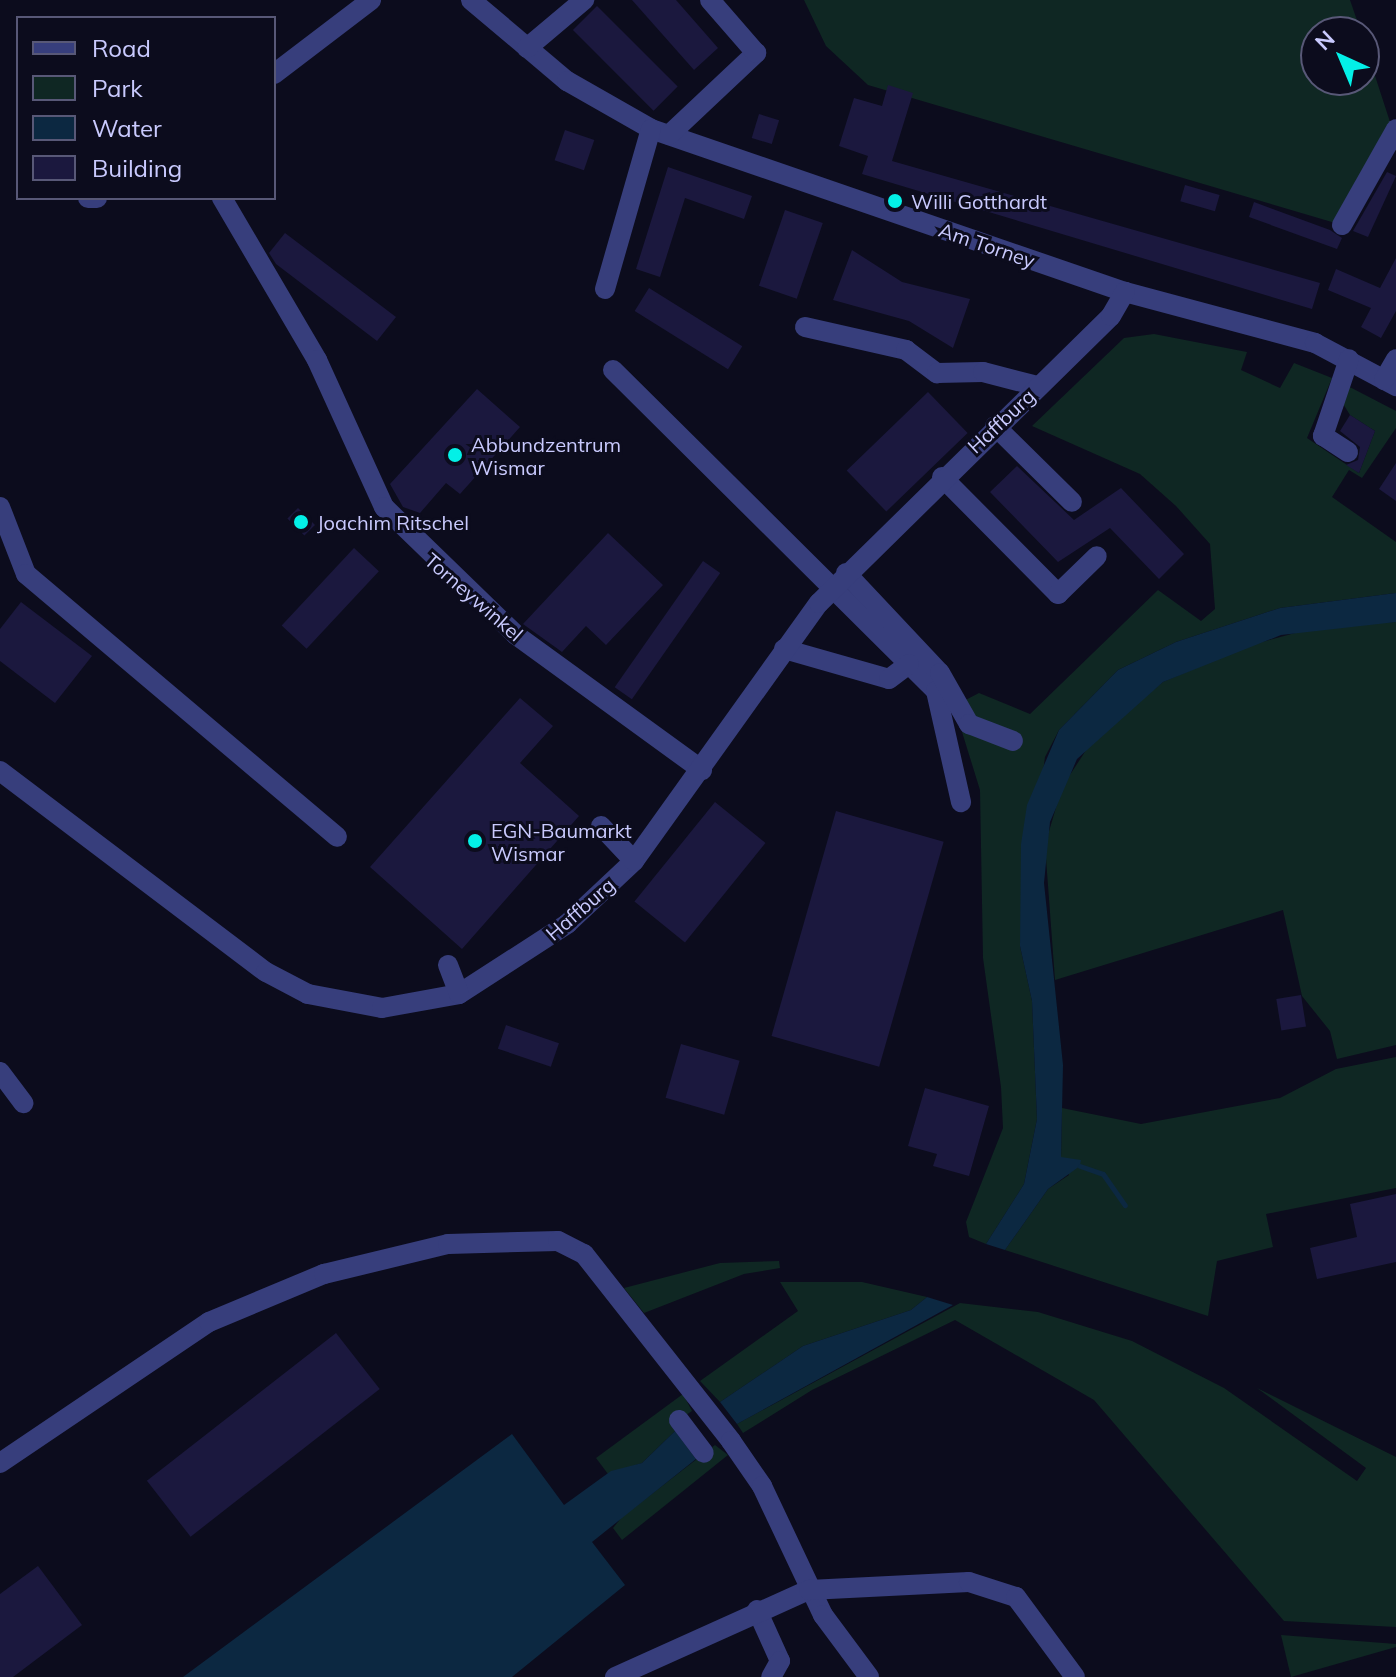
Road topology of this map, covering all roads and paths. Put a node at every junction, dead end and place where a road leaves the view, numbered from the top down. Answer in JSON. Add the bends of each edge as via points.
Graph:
{"nodes":[{"id":1,"x":371,"y":0,"type":"edge"},
{"id":2,"x":471,"y":0,"type":"edge"},
{"id":3,"x":584,"y":0,"type":"edge"},
{"id":4,"x":710,"y":0,"type":"edge"},
{"id":5,"x":527,"y":48,"type":"junction"},
{"id":6,"x":276,"y":72,"type":"edge"},
{"id":7,"x":1396,"y":129,"type":"edge"},
{"id":8,"x":660,"y":132,"type":"junction"},
{"id":9,"x":223,"y":200,"type":"edge"},
{"id":10,"x":1342,"y":225,"type":"dead end"},
{"id":11,"x":605,"y":289,"type":"dead end"},
{"id":12,"x":1125,"y":292,"type":"junction"},
{"id":13,"x":805,"y":327,"type":"dead end"},
{"id":14,"x":1349,"y":359,"type":"junction"},
{"id":15,"x":1396,"y":359,"type":"edge"},
{"id":16,"x":613,"y":370,"type":"dead end"},
{"id":17,"x":1390,"y":383,"type":"edge"},
{"id":18,"x":1037,"y":386,"type":"junction"},
{"id":19,"x":995,"y":426,"type":"junction"},
{"id":20,"x":1348,"y":452,"type":"dead end"},
{"id":21,"x":942,"y":477,"type":"junction"},
{"id":22,"x":1072,"y":502,"type":"dead end"},
{"id":23,"x":0,"y":507,"type":"edge"},
{"id":24,"x":1097,"y":556,"type":"dead end"},
{"id":25,"x":839,"y":580,"type":"junction"},
{"id":26,"x":784,"y":649,"type":"junction"},
{"id":27,"x":909,"y":664,"type":"junction"},
{"id":28,"x":1013,"y":741,"type":"dead end"},
{"id":29,"x":702,"y":770,"type":"junction"},
{"id":30,"x":0,"y":771,"type":"edge"},
{"id":31,"x":961,"y":802,"type":"dead end"},
{"id":32,"x":601,"y":826,"type":"dead end"},
{"id":33,"x":337,"y":837,"type":"dead end"},
{"id":34,"x":634,"y":861,"type":"junction"},
{"id":35,"x":448,"y":965,"type":"dead end"},
{"id":36,"x":459,"y":994,"type":"junction"},
{"id":37,"x":0,"y":1072,"type":"edge"},
{"id":38,"x":23,"y":1103,"type":"dead end"},
{"id":39,"x":679,"y":1420,"type":"dead end"},
{"id":40,"x":704,"y":1453,"type":"dead end"},
{"id":41,"x":0,"y":1463,"type":"edge"},
{"id":42,"x":809,"y":1590,"type":"junction"},
{"id":43,"x":757,"y":1610,"type":"junction"},
{"id":44,"x":615,"y":1677,"type":"edge"},
{"id":45,"x":771,"y":1677,"type":"edge"},
{"id":46,"x":869,"y":1677,"type":"edge"},
{"id":47,"x":1075,"y":1677,"type":"edge"}],
"edges":[{"from":1,"to":6,"type":"street"},
{"from":2,"to":5,"type":"street","name":"Am Torney"},
{"from":3,"to":5,"type":"street"},
{"from":4,"to":8,"type":"street","via":[[756,53]]},
{"from":5,"to":8,"type":"street","name":"Am Torney"},
{"from":7,"to":10,"type":"street"},
{"from":8,"to":11,"type":"street"},
{"from":8,"to":12,"type":"street","name":"Am Torney"},
{"from":9,"to":29,"type":"street","name":"Torneywinkel","via":[[317,360],[384,507],[420,549],[516,635]]},
{"from":12,"to":14,"type":"street","name":"Am Torney","via":[[1265,328]]},
{"from":12,"to":18,"type":"street","name":"Haffburg","via":[[1111,316]]},
{"from":13,"to":18,"type":"street","via":[[906,350],[937,373],[983,372]]},
{"from":14,"to":17,"type":"street","name":"Am Torney"},
{"from":14,"to":20,"type":"street","via":[[1323,436]]},
{"from":15,"to":17,"type":"street"},
{"from":16,"to":25,"type":"street"},
{"from":18,"to":19,"type":"street","name":"Haffburg"},
{"from":19,"to":21,"type":"street","name":"Haffburg"},
{"from":19,"to":22,"type":"street"},
{"from":21,"to":24,"type":"street","via":[[1058,594]]},
{"from":21,"to":25,"type":"street","name":"Haffburg"},
{"from":23,"to":33,"type":"street","via":[[26,574]]},
{"from":25,"to":26,"type":"street","name":"Haffburg"},
{"from":25,"to":27,"type":"street"},
{"from":25,"to":28,"type":"street","via":[[940,673],[969,724]]},
{"from":26,"to":27,"type":"street","via":[[889,679]]},
{"from":26,"to":29,"type":"street","name":"Haffburg"},
{"from":27,"to":31,"type":"street","via":[[936,691]]},
{"from":29,"to":34,"type":"street","name":"Haffburg"},
{"from":30,"to":36,"type":"street","name":"Haffburg","via":[[266,972],[308,994],[382,1008]]},
{"from":32,"to":34,"type":"street"},
{"from":34,"to":36,"type":"street","name":"Haffburg","via":[[567,924]]},
{"from":35,"to":36,"type":"street"},
{"from":37,"to":38,"type":"street"},
{"from":39,"to":40,"type":"street"},
{"from":41,"to":42,"type":"street","via":[[209,1322],[324,1274],[448,1244],[558,1241],[584,1254],[731,1441],[762,1486]]},
{"from":42,"to":43,"type":"street"},
{"from":42,"to":46,"type":"street"},
{"from":42,"to":47,"type":"street","via":[[929,1582],[998,1587],[1028,1610]]},
{"from":43,"to":44,"type":"street"},
{"from":43,"to":45,"type":"street","via":[[780,1661]]}]}
